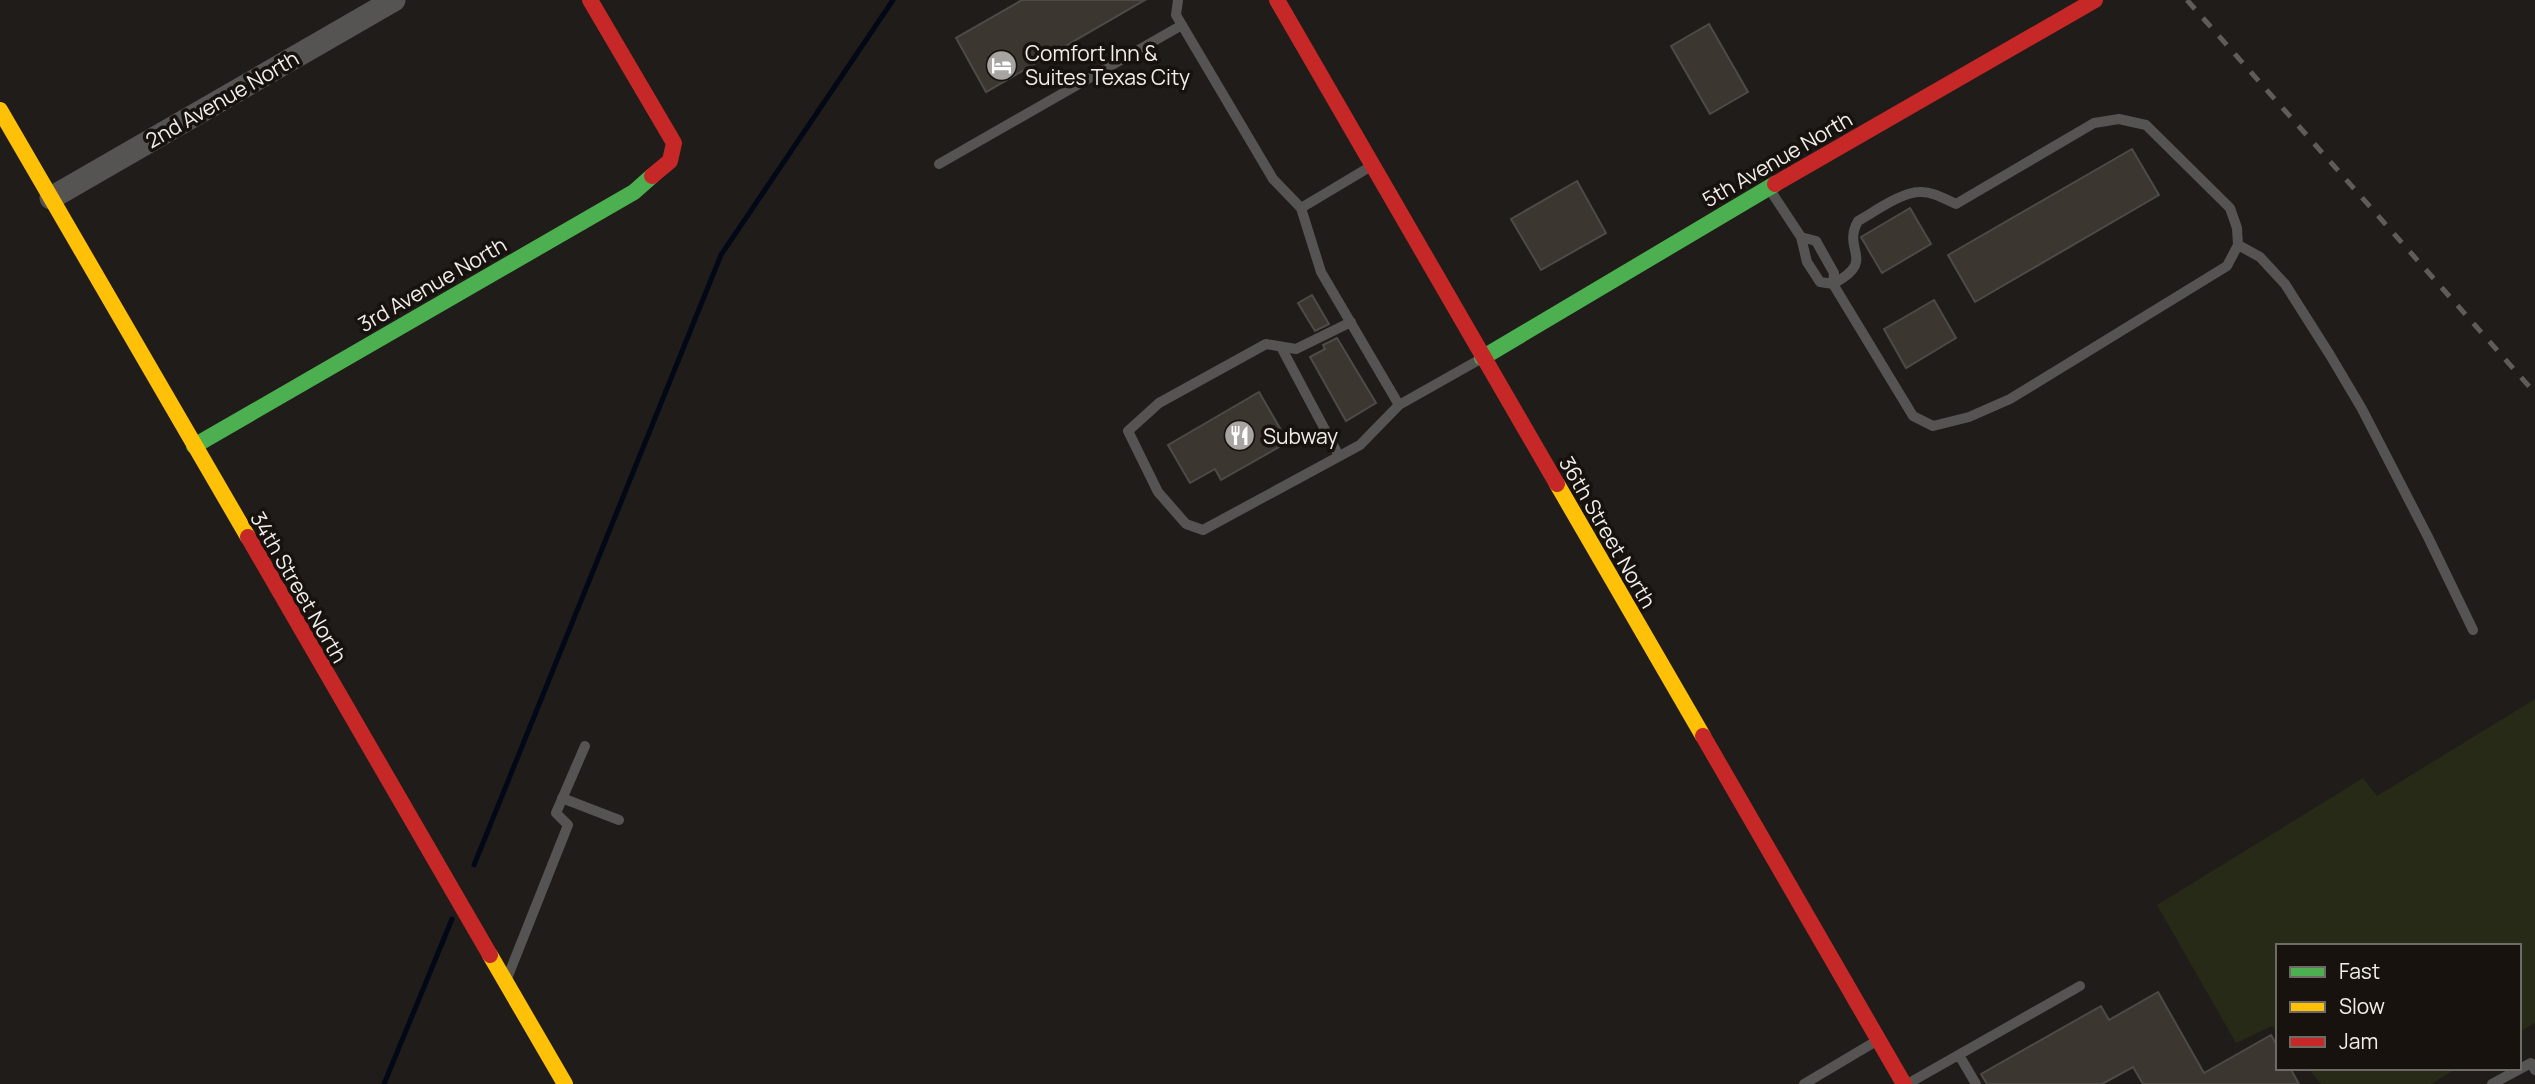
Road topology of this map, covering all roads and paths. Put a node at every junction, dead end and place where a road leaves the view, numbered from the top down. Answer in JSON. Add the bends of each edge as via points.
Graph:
{"nodes":[{"id":1,"x":394,"y":0,"type":"edge"},
{"id":2,"x":590,"y":0,"type":"edge"},
{"id":3,"x":1178,"y":0,"type":"edge"},
{"id":4,"x":1277,"y":0,"type":"edge"},
{"id":5,"x":2095,"y":0,"type":"edge"},
{"id":6,"x":1182,"y":25,"type":"junction"},
{"id":7,"x":0,"y":110,"type":"edge"},
{"id":8,"x":939,"y":164,"type":"dead end"},
{"id":9,"x":1372,"y":166,"type":"junction"},
{"id":10,"x":1768,"y":188,"type":"junction"},
{"id":11,"x":51,"y":198,"type":"junction"},
{"id":12,"x":1301,"y":208,"type":"junction"},
{"id":13,"x":1801,"y":237,"type":"junction"},
{"id":14,"x":2238,"y":245,"type":"junction"},
{"id":15,"x":1833,"y":284,"type":"junction"},
{"id":16,"x":1351,"y":322,"type":"junction"},
{"id":17,"x":1281,"y":347,"type":"junction"},
{"id":18,"x":1482,"y":358,"type":"junction"},
{"id":19,"x":1399,"y":405,"type":"junction"},
{"id":20,"x":194,"y":446,"type":"junction"},
{"id":21,"x":1339,"y":456,"type":"junction"},
{"id":22,"x":2473,"y":630,"type":"dead end"},
{"id":23,"x":585,"y":746,"type":"dead end"},
{"id":24,"x":562,"y":798,"type":"junction"},
{"id":25,"x":619,"y":820,"type":"dead end"},
{"id":26,"x":506,"y":982,"type":"junction"},
{"id":27,"x":2080,"y":986,"type":"dead end"},
{"id":28,"x":1878,"y":1040,"type":"junction"},
{"id":29,"x":1959,"y":1055,"type":"junction"},
{"id":30,"x":2533,"y":1066,"type":"edge"},
{"id":31,"x":2498,"y":1083,"type":"edge"},
{"id":32,"x":565,"y":1084,"type":"edge"},
{"id":33,"x":1804,"y":1084,"type":"edge"},
{"id":34,"x":1906,"y":1084,"type":"edge"},
{"id":35,"x":1976,"y":1084,"type":"edge"}],
"edges":[{"from":1,"to":11,"type":"street","name":"2nd Avenue North"},
{"from":2,"to":20,"type":"main road","name":"3rd Avenue North","via":[[674,143],[670,161],[634,192]]},
{"from":3,"to":6,"type":"lane","via":[[1176,15]]},
{"from":4,"to":9,"type":"main road","name":"36th Street North"},
{"from":5,"to":10,"type":"main road","name":"5th Avenue North"},
{"from":6,"to":8,"type":"lane"},
{"from":6,"to":12,"type":"lane","via":[[1273,178]]},
{"from":7,"to":11,"type":"main road","name":"34th Street North"},
{"from":9,"to":12,"type":"lane"},
{"from":9,"to":18,"type":"main road","name":"36th Street North"},
{"from":10,"to":13,"type":"lane"},
{"from":10,"to":18,"type":"main road","name":"5th Avenue North"},
{"from":11,"to":20,"type":"main road","name":"34th Street North"},
{"from":12,"to":16,"type":"lane","via":[[1321,272]]},
{"from":13,"to":15,"type":"lane","via":[[1807,262],[1820,282]]},
{"from":13,"to":15,"type":"lane","via":[[1816,241],[1825,253],[1834,273]]},
{"from":14,"to":15,"type":"lane","via":[[2227,266],[2010,399],[1933,426],[1913,416]]},
{"from":14,"to":15,"type":"lane","via":[[2230,208],[2147,124],[2119,119],[2094,123],[1956,204],[1919,192],[1858,221],[1854,228],[1857,263],[1852,274]]},
{"from":14,"to":22,"type":"lane","via":[[2260,257],[2285,284],[2330,355]]},
{"from":16,"to":17,"type":"lane","via":[[1296,349]]},
{"from":16,"to":19,"type":"lane"},
{"from":17,"to":21,"type":"lane"},
{"from":17,"to":21,"type":"lane","via":[[1266,344],[1159,402],[1128,431],[1158,492],[1186,524],[1203,530]]},
{"from":18,"to":19,"type":"lane"},
{"from":18,"to":28,"type":"main road","name":"36th Street North"},
{"from":19,"to":21,"type":"lane","via":[[1360,445]]},
{"from":20,"to":26,"type":"main road","name":"34th Street North"},
{"from":23,"to":24,"type":"lane"},
{"from":24,"to":25,"type":"lane"},
{"from":24,"to":26,"type":"lane","via":[[556,813],[568,825]]},
{"from":26,"to":32,"type":"main road","name":"34th Street North"},
{"from":27,"to":29,"type":"lane"},
{"from":28,"to":33,"type":"lane"},
{"from":28,"to":34,"type":"main road","name":"36th Street North"},
{"from":29,"to":34,"type":"lane"},
{"from":29,"to":35,"type":"lane"},
{"from":30,"to":31,"type":"lane"}]}
